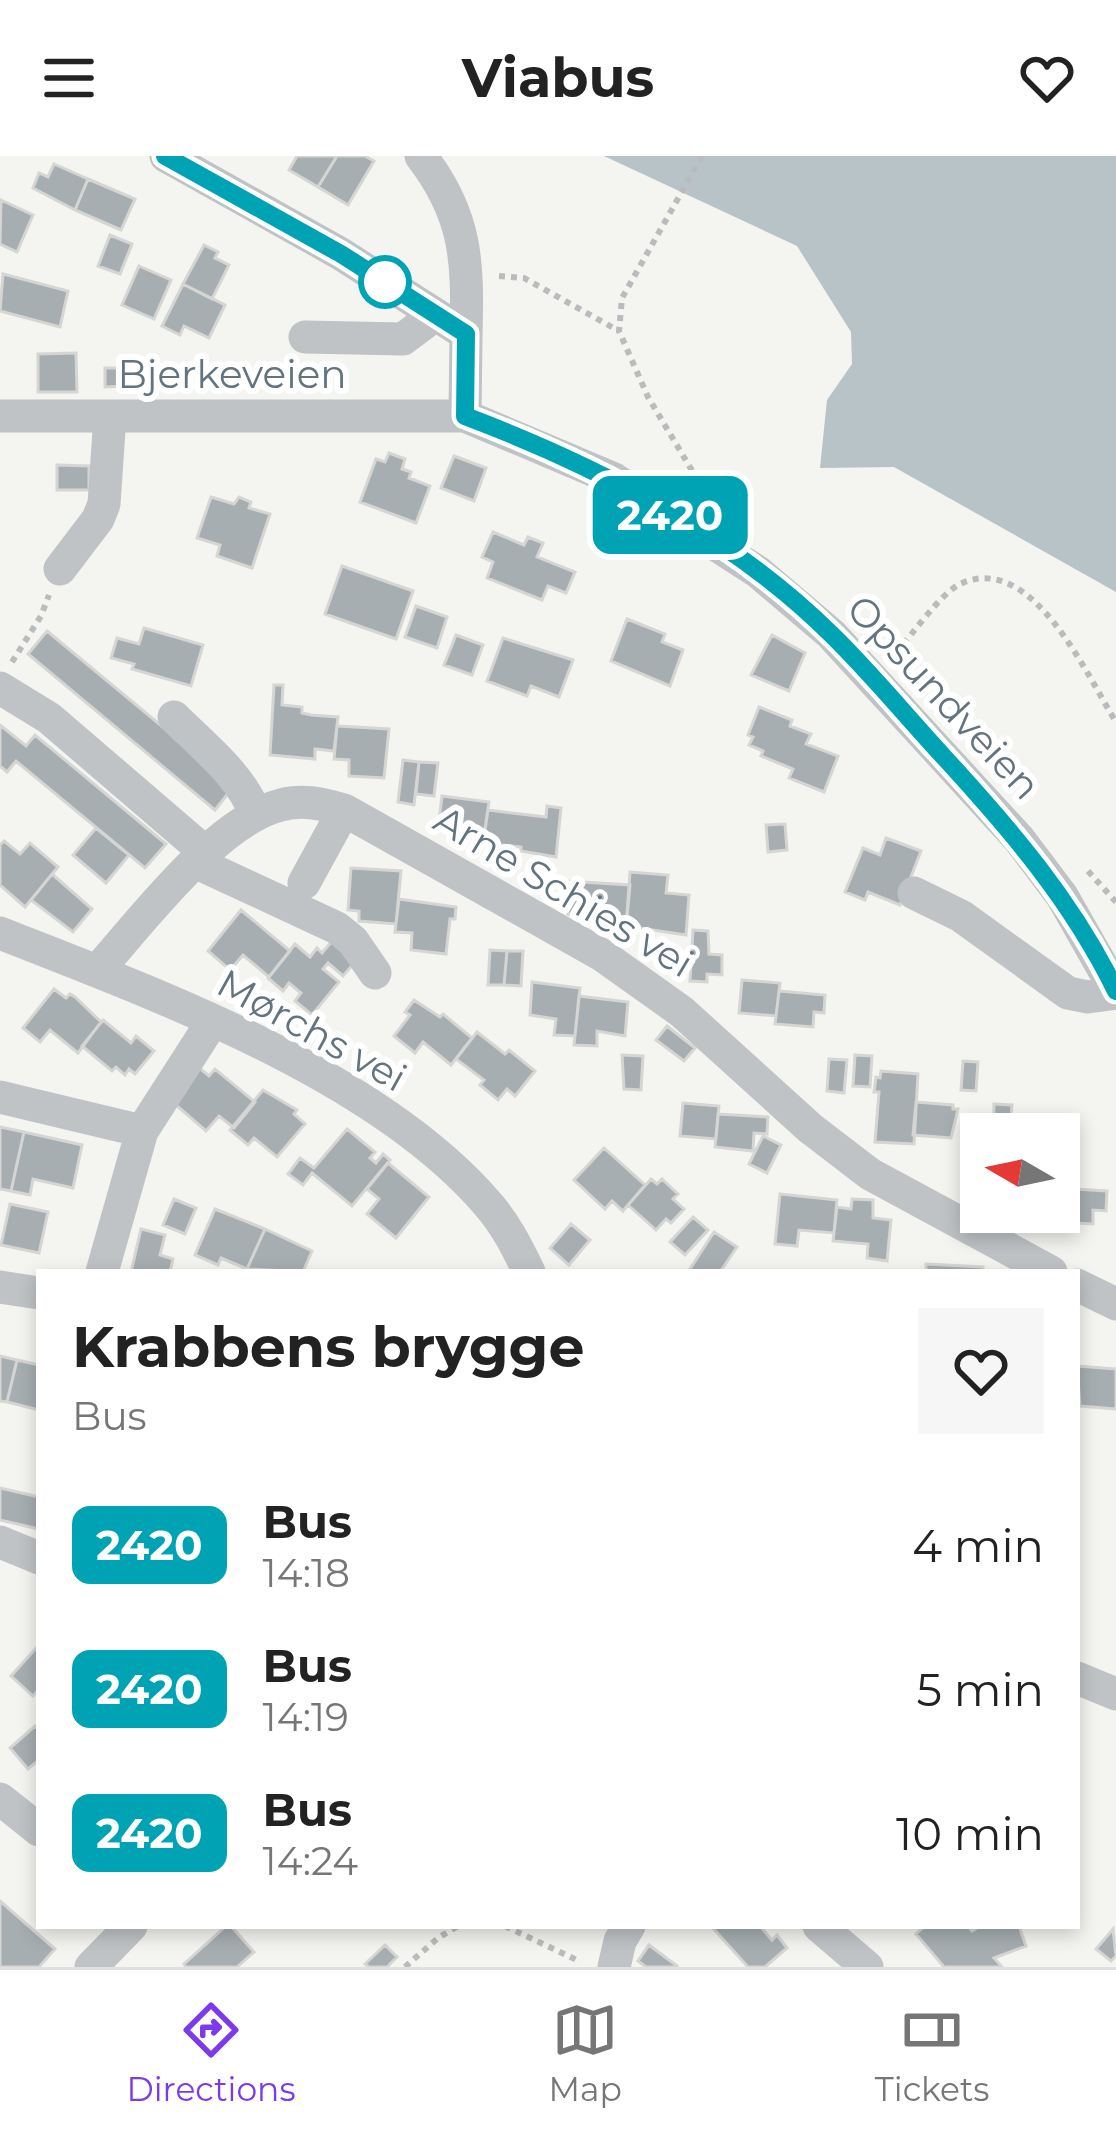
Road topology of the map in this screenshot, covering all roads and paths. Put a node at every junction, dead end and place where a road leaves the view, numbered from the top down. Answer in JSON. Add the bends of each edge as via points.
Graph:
{"nodes":[{"id":1,"x":166,"y":156,"type":"edge"},
{"id":2,"x":421,"y":156,"type":"edge"},
{"id":3,"x":702,"y":156,"type":"edge"},
{"id":4,"x":468,"y":273,"type":"junction"},
{"id":5,"x":436,"y":315,"type":"junction"},
{"id":6,"x":619,"y":331,"type":"junction"},
{"id":7,"x":466,"y":334,"type":"junction"},
{"id":8,"x":305,"y":337,"type":"dead end"},
{"id":9,"x":0,"y":416,"type":"edge"},
{"id":10,"x":110,"y":416,"type":"junction"},
{"id":11,"x":465,"y":416,"type":"junction"},
{"id":12,"x":719,"y":514,"type":"dead end"},
{"id":13,"x":60,"y":569,"type":"joint"},
{"id":14,"x":896,"y":653,"type":"dead end"},
{"id":15,"x":5,"y":676,"type":"edge"},
{"id":16,"x":175,"y":717,"type":"dead end"},
{"id":17,"x":1116,"y":722,"type":"edge"},
{"id":18,"x":344,"y":810,"type":"junction"},
{"id":19,"x":256,"y":815,"type":"junction"},
{"id":20,"x":200,"y":857,"type":"junction"},
{"id":21,"x":304,"y":884,"type":"dead end"},
{"id":22,"x":914,"y":893,"type":"dead end"},
{"id":23,"x":0,"y":933,"type":"edge"},
{"id":24,"x":97,"y":971,"type":"junction"},
{"id":25,"x":375,"y":973,"type":"dead end"},
{"id":26,"x":1116,"y":992,"type":"edge"},
{"id":27,"x":212,"y":1022,"type":"junction"},
{"id":28,"x":0,"y":1097,"type":"edge"},
{"id":29,"x":142,"y":1131,"type":"junction"},
{"id":30,"x":103,"y":1269,"type":"edge"},
{"id":31,"x":528,"y":1269,"type":"edge"},
{"id":32,"x":1045,"y":1269,"type":"edge"},
{"id":33,"x":1080,"y":1286,"type":"edge"},
{"id":34,"x":0,"y":1287,"type":"edge"},
{"id":35,"x":36,"y":1293,"type":"edge"},
{"id":36,"x":1116,"y":1304,"type":"edge"},
{"id":37,"x":0,"y":1542,"type":"edge"},
{"id":38,"x":36,"y":1557,"type":"edge"},
{"id":39,"x":1080,"y":1679,"type":"edge"},
{"id":40,"x":1116,"y":1694,"type":"edge"},
{"id":41,"x":0,"y":1798,"type":"edge"},
{"id":42,"x":36,"y":1828,"type":"edge"},
{"id":43,"x":128,"y":1929,"type":"edge"},
{"id":44,"x":453,"y":1929,"type":"edge"},
{"id":45,"x":510,"y":1929,"type":"edge"},
{"id":46,"x":627,"y":1929,"type":"edge"},
{"id":47,"x":823,"y":1929,"type":"edge"},
{"id":48,"x":604,"y":1966,"type":"edge"},
{"id":49,"x":91,"y":1967,"type":"edge"},
{"id":50,"x":405,"y":1967,"type":"edge"},
{"id":51,"x":867,"y":1967,"type":"edge"}],
"edges":[{"from":1,"to":5,"type":"street"},
{"from":2,"to":4,"type":"street","via":[[462,230]]},
{"from":3,"to":6,"type":"path","via":[[622,298]]},
{"from":4,"to":6,"type":"path","via":[[524,278]]},
{"from":4,"to":7,"type":"street"},
{"from":5,"to":7,"type":"street"},
{"from":5,"to":8,"type":"street","via":[[404,339]]},
{"from":6,"to":12,"type":"path","via":[[647,397]]},
{"from":7,"to":11,"type":"street"},
{"from":9,"to":10,"type":"street","name":"Bjerkeveien"},
{"from":10,"to":11,"type":"street","name":"Bjerkeveien"},
{"from":10,"to":13,"type":"street","via":[[104,504]]},
{"from":11,"to":26,"type":"street","name":"Opsundveien","via":[[626,487],[758,572],[831,634],[1019,839]]},
{"from":13,"to":15,"type":"path"},
{"from":14,"to":17,"type":"path","via":[[957,585],[1003,582],[1051,615]]},
{"from":15,"to":20,"type":"street"},
{"from":16,"to":19,"type":"street","via":[[241,786]]},
{"from":18,"to":19,"type":"street","name":"Arne Schies vei","via":[[297,802]]},
{"from":18,"to":21,"type":"street"},
{"from":18,"to":32,"type":"street","name":"Arne Schies vei","via":[[602,955],[682,1012],[870,1174]]},
{"from":19,"to":20,"type":"street","name":"Arne Schies vei"},
{"from":20,"to":24,"type":"street","name":"Arne Schies vei"},
{"from":20,"to":25,"type":"street","via":[[337,928]]},
{"from":22,"to":26,"type":"street","name":"Opsundveien","via":[[962,916],[1068,993]]},
{"from":23,"to":24,"type":"street","name":"Mørchs vei"},
{"from":24,"to":27,"type":"street","name":"Mørchs vei"},
{"from":27,"to":29,"type":"street"},
{"from":27,"to":31,"type":"street","name":"Mørchs vei","via":[[330,1081],[420,1140],[489,1204]]},
{"from":28,"to":29,"type":"street"},
{"from":29,"to":30,"type":"street"},
{"from":33,"to":36,"type":"street"},
{"from":34,"to":35,"type":"street"},
{"from":37,"to":38,"type":"street"},
{"from":39,"to":40,"type":"street"},
{"from":41,"to":42,"type":"street"},
{"from":43,"to":49,"type":"street"},
{"from":44,"to":50,"type":"path"},
{"from":45,"to":48,"type":"path"},
{"from":46,"to":48,"type":"street"},
{"from":47,"to":51,"type":"street"}]}
